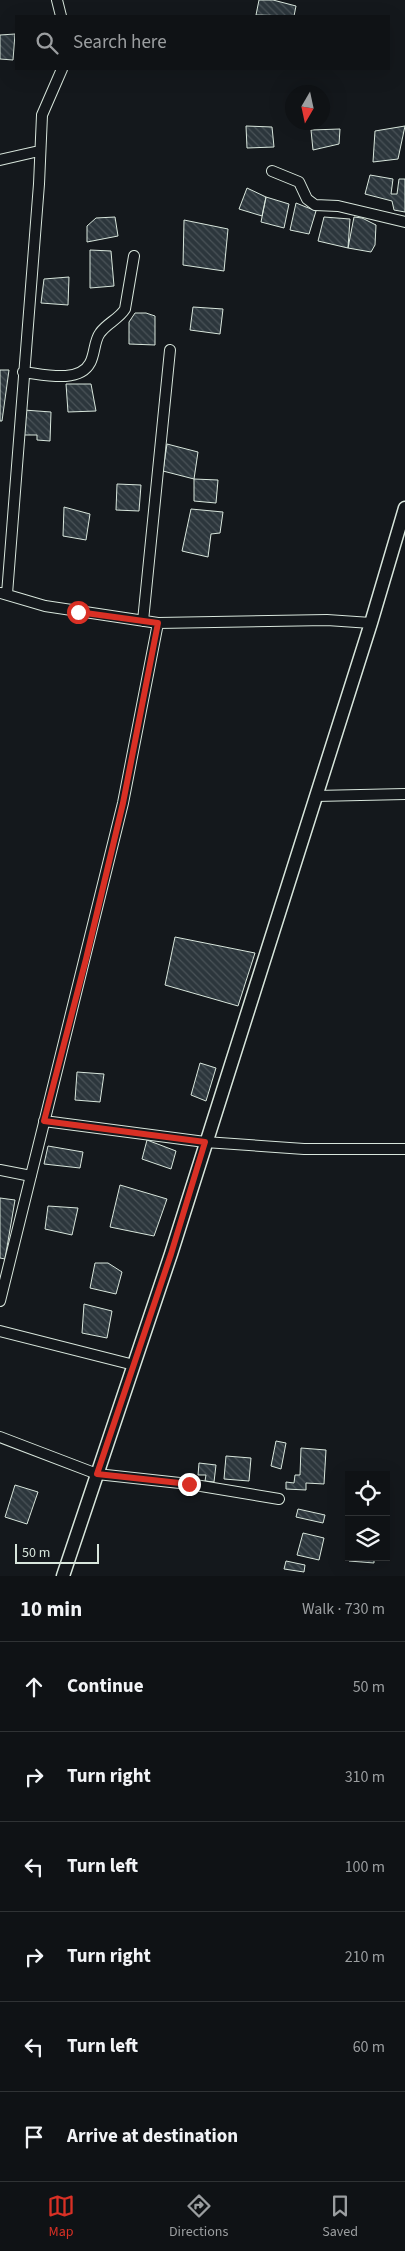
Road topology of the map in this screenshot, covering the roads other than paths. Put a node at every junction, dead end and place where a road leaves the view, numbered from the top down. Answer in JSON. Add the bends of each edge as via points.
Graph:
{"nodes":[{"id":1,"x":57,"y":0,"type":"edge"},
{"id":2,"x":61,"y":15,"type":"edge"},
{"id":3,"x":62,"y":70,"type":"edge"},
{"id":4,"x":39,"y":151,"type":"junction"},
{"id":5,"x":0,"y":160,"type":"edge"},
{"id":6,"x":272,"y":171,"type":"dead end"},
{"id":7,"x":405,"y":222,"type":"edge"},
{"id":8,"x":134,"y":256,"type":"dead end"},
{"id":9,"x":170,"y":350,"type":"dead end"},
{"id":10,"x":23,"y":372,"type":"junction"},
{"id":11,"x":405,"y":508,"type":"edge"},
{"id":12,"x":3,"y":593,"type":"edge"},
{"id":13,"x":143,"y":621,"type":"junction"},
{"id":14,"x":158,"y":623,"type":"junction"},
{"id":15,"x":371,"y":623,"type":"junction"},
{"id":16,"x":405,"y":794,"type":"edge"},
{"id":17,"x":316,"y":796,"type":"junction"},
{"id":18,"x":44,"y":1121,"type":"junction"},
{"id":19,"x":205,"y":1142,"type":"junction"},
{"id":20,"x":405,"y":1149,"type":"edge"},
{"id":21,"x":0,"y":1170,"type":"edge"},
{"id":22,"x":30,"y":1176,"type":"junction"},
{"id":23,"x":1,"y":1289,"type":"edge"},
{"id":24,"x":0,"y":1301,"type":"edge"},
{"id":25,"x":0,"y":1331,"type":"edge"},
{"id":26,"x":134,"y":1364,"type":"junction"},
{"id":27,"x":0,"y":1437,"type":"edge"},
{"id":28,"x":97,"y":1474,"type":"junction"},
{"id":29,"x":279,"y":1499,"type":"dead end"},
{"id":30,"x":63,"y":1576,"type":"edge"}],
"edges":[{"from":1,"to":2,"type":"street"},
{"from":3,"to":4,"type":"street","via":[[42,115]]},
{"from":4,"to":5,"type":"street"},
{"from":4,"to":10,"type":"street"},
{"from":6,"to":7,"type":"street","via":[[299,182],[307,199],[315,205],[338,206]]},
{"from":8,"to":10,"type":"street","via":[[125,309],[98,335],[90,363],[76,374],[60,376]]},
{"from":9,"to":13,"type":"street"},
{"from":10,"to":12,"type":"street"},
{"from":11,"to":15,"type":"street"},
{"from":12,"to":13,"type":"street","via":[[45,606]]},
{"from":13,"to":14,"type":"street"},
{"from":14,"to":15,"type":"street","via":[[327,620]]},
{"from":14,"to":18,"type":"street","via":[[123,803]]},
{"from":15,"to":17,"type":"street"},
{"from":16,"to":17,"type":"street"},
{"from":17,"to":19,"type":"street"},
{"from":18,"to":19,"type":"street"},
{"from":18,"to":22,"type":"street"},
{"from":19,"to":20,"type":"street","via":[[304,1149]]},
{"from":19,"to":26,"type":"street"},
{"from":21,"to":22,"type":"street"},
{"from":22,"to":23,"type":"street"},
{"from":23,"to":24,"type":"street"},
{"from":25,"to":26,"type":"street"},
{"from":26,"to":28,"type":"street"},
{"from":27,"to":28,"type":"street"},
{"from":28,"to":29,"type":"street","via":[[189,1484]]},
{"from":28,"to":30,"type":"street"}]}
